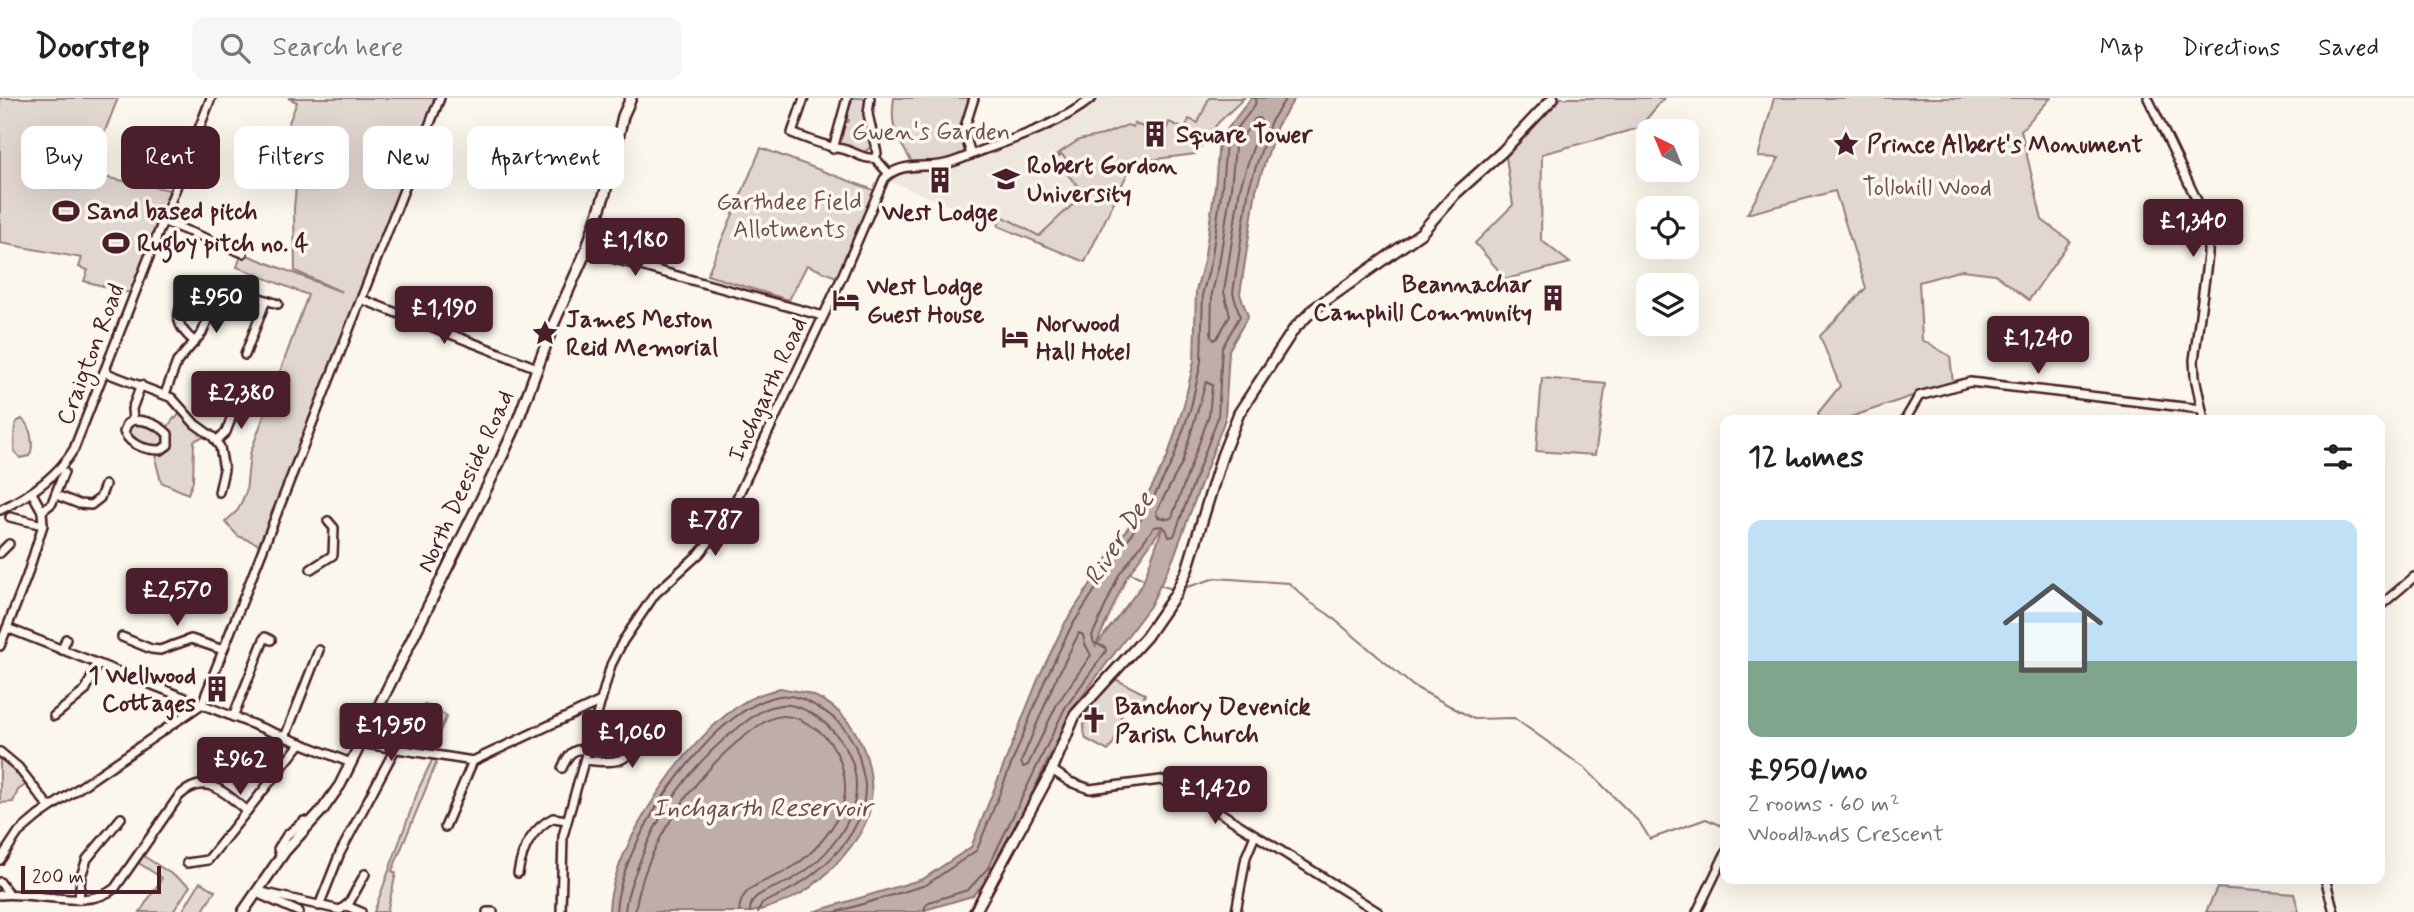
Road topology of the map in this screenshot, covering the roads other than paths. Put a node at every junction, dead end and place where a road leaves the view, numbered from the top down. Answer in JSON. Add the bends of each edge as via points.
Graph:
{"nodes":[{"id":1,"x":211,"y":98,"type":"edge"},
{"id":2,"x":440,"y":98,"type":"edge"},
{"id":3,"x":631,"y":98,"type":"edge"},
{"id":4,"x":804,"y":98,"type":"edge"},
{"id":5,"x":847,"y":98,"type":"edge"},
{"id":6,"x":870,"y":98,"type":"edge"},
{"id":7,"x":974,"y":98,"type":"edge"},
{"id":8,"x":1092,"y":98,"type":"edge"},
{"id":9,"x":1553,"y":98,"type":"edge"},
{"id":10,"x":2148,"y":98,"type":"edge"},
{"id":11,"x":833,"y":149,"type":"junction"},
{"id":12,"x":971,"y":155,"type":"junction"},
{"id":13,"x":876,"y":158,"type":"junction"},
{"id":14,"x":887,"y":176,"type":"junction"},
{"id":15,"x":162,"y":221,"type":"junction"},
{"id":16,"x":586,"y":251,"type":"junction"},
{"id":17,"x":243,"y":253,"type":"dead end"},
{"id":18,"x":190,"y":283,"type":"dead end"},
{"id":19,"x":178,"y":292,"type":"dead end"},
{"id":20,"x":186,"y":295,"type":"junction"},
{"id":21,"x":361,"y":299,"type":"junction"},
{"id":22,"x":266,"y":300,"type":"junction"},
{"id":23,"x":278,"y":304,"type":"dead end"},
{"id":24,"x":823,"y":316,"type":"junction"},
{"id":25,"x":241,"y":340,"type":"dead end"},
{"id":26,"x":195,"y":342,"type":"junction"},
{"id":27,"x":250,"y":343,"type":"junction"},
{"id":28,"x":245,"y":355,"type":"dead end"},
{"id":29,"x":537,"y":368,"type":"junction"},
{"id":30,"x":104,"y":372,"type":"junction"},
{"id":31,"x":141,"y":386,"type":"junction"},
{"id":32,"x":165,"y":394,"type":"junction"},
{"id":33,"x":238,"y":400,"type":"dead end"},
{"id":34,"x":2201,"y":409,"type":"junction"},
{"id":35,"x":1908,"y":415,"type":"edge"},
{"id":36,"x":2203,"y":415,"type":"edge"},
{"id":37,"x":133,"y":420,"type":"junction"},
{"id":38,"x":216,"y":441,"type":"junction"},
{"id":39,"x":64,"y":472,"type":"dead end"},
{"id":40,"x":105,"y":485,"type":"dead end"},
{"id":41,"x":219,"y":492,"type":"dead end"},
{"id":42,"x":32,"y":493,"type":"junction"},
{"id":43,"x":55,"y":495,"type":"junction"},
{"id":44,"x":101,"y":495,"type":"junction"},
{"id":45,"x":110,"y":498,"type":"dead end"},
{"id":46,"x":0,"y":510,"type":"edge"},
{"id":47,"x":42,"y":511,"type":"junction"},
{"id":48,"x":16,"y":516,"type":"dead end"},
{"id":49,"x":328,"y":521,"type":"dead end"},
{"id":50,"x":43,"y":525,"type":"junction"},
{"id":51,"x":311,"y":569,"type":"dead end"},
{"id":52,"x":2414,"y":577,"type":"edge"},
{"id":53,"x":2385,"y":602,"type":"edge"},
{"id":54,"x":7,"y":628,"type":"junction"},
{"id":55,"x":122,"y":638,"type":"dead end"},
{"id":56,"x":66,"y":639,"type":"dead end"},
{"id":57,"x":271,"y":639,"type":"dead end"},
{"id":58,"x":0,"y":646,"type":"edge"},
{"id":59,"x":62,"y":650,"type":"junction"},
{"id":60,"x":223,"y":650,"type":"junction"},
{"id":61,"x":319,"y":650,"type":"dead end"},
{"id":62,"x":98,"y":664,"type":"junction"},
{"id":63,"x":601,"y":701,"type":"junction"},
{"id":64,"x":202,"y":705,"type":"junction"},
{"id":65,"x":54,"y":716,"type":"dead end"},
{"id":66,"x":233,"y":717,"type":"junction"},
{"id":67,"x":646,"y":723,"type":"dead end"},
{"id":68,"x":285,"y":737,"type":"junction"},
{"id":69,"x":301,"y":743,"type":"junction"},
{"id":70,"x":360,"y":743,"type":"junction"},
{"id":71,"x":395,"y":749,"type":"junction"},
{"id":72,"x":587,"y":750,"type":"junction"},
{"id":73,"x":0,"y":752,"type":"edge"},
{"id":74,"x":585,"y":760,"type":"junction"},
{"id":75,"x":473,"y":761,"type":"junction"},
{"id":76,"x":351,"y":763,"type":"junction"},
{"id":77,"x":573,"y":765,"type":"dead end"},
{"id":78,"x":1052,"y":770,"type":"junction"},
{"id":79,"x":49,"y":807,"type":"junction"},
{"id":80,"x":247,"y":811,"type":"junction"},
{"id":81,"x":121,"y":818,"type":"dead end"},
{"id":82,"x":567,"y":820,"type":"junction"},
{"id":83,"x":445,"y":827,"type":"dead end"},
{"id":84,"x":1255,"y":835,"type":"junction"},
{"id":85,"x":0,"y":860,"type":"edge"},
{"id":86,"x":187,"y":863,"type":"dead end"},
{"id":87,"x":1720,"y":864,"type":"edge"},
{"id":88,"x":518,"y":873,"type":"dead end"},
{"id":89,"x":365,"y":874,"type":"dead end"},
{"id":90,"x":0,"y":882,"type":"edge"},
{"id":91,"x":2327,"y":884,"type":"edge"},
{"id":92,"x":257,"y":891,"type":"junction"},
{"id":93,"x":9,"y":894,"type":"junction"},
{"id":94,"x":0,"y":895,"type":"edge"},
{"id":95,"x":79,"y":899,"type":"junction"},
{"id":96,"x":319,"y":906,"type":"junction"},
{"id":97,"x":347,"y":906,"type":"junction"},
{"id":98,"x":243,"y":912,"type":"edge"},
{"id":99,"x":299,"y":912,"type":"edge"},
{"id":100,"x":362,"y":912,"type":"edge"},
{"id":101,"x":487,"y":912,"type":"edge"},
{"id":102,"x":493,"y":912,"type":"edge"},
{"id":103,"x":561,"y":912,"type":"edge"},
{"id":104,"x":975,"y":912,"type":"edge"},
{"id":105,"x":1236,"y":912,"type":"edge"},
{"id":106,"x":1378,"y":912,"type":"edge"},
{"id":107,"x":1697,"y":912,"type":"edge"},
{"id":108,"x":2334,"y":912,"type":"edge"}],
"edges":[{"from":1,"to":15,"type":"street","name":"Craigton Road"},
{"from":2,"to":21,"type":"street"},
{"from":3,"to":16,"type":"main road","name":"North Deeside Road"},
{"from":4,"to":11,"type":"street","via":[[792,133]]},
{"from":5,"to":11,"type":"street"},
{"from":6,"to":13,"type":"street","via":[[868,114]]},
{"from":7,"to":12,"type":"street","via":[[964,130]]},
{"from":8,"to":12,"type":"street","via":[[1056,120]]},
{"from":9,"to":78,"type":"main road","via":[[1421,233],[1315,308],[1294,329],[1238,413],[1175,595],[1146,637],[1075,715]]},
{"from":10,"to":34,"type":"street","via":[[2208,230],[2194,360]]},
{"from":11,"to":13,"type":"street"},
{"from":12,"to":14,"type":"street"},
{"from":13,"to":14,"type":"street"},
{"from":14,"to":24,"type":"street","name":"Inchgarth Road"},
{"from":15,"to":17,"type":"street"},
{"from":15,"to":30,"type":"street","name":"Craigton Road"},
{"from":16,"to":24,"type":"street"},
{"from":16,"to":29,"type":"main road","name":"North Deeside Road"},
{"from":18,"to":20,"type":"street"},
{"from":19,"to":20,"type":"street"},
{"from":20,"to":26,"type":"street","via":[[178,319],[181,331]]},
{"from":21,"to":29,"type":"street"},
{"from":21,"to":60,"type":"street"},
{"from":22,"to":23,"type":"street"},
{"from":22,"to":26,"type":"street","via":[[230,293],[212,309]]},
{"from":22,"to":27,"type":"street"},
{"from":24,"to":63,"type":"street","name":"Inchgarth Road","via":[[725,523],[643,610],[611,665]]},
{"from":25,"to":27,"type":"street"},
{"from":26,"to":32,"type":"street","via":[[177,362]]},
{"from":27,"to":28,"type":"street"},
{"from":29,"to":70,"type":"main road","name":"North Deeside Road","via":[[499,463]]},
{"from":30,"to":31,"type":"street"},
{"from":30,"to":42,"type":"street","name":"Craigton Road","via":[[69,456]]},
{"from":31,"to":32,"type":"street"},
{"from":31,"to":37,"type":"street"},
{"from":32,"to":38,"type":"street"},
{"from":33,"to":38,"type":"street","via":[[226,432]]},
{"from":34,"to":35,"type":"street","via":[[1965,382],[1919,396]]},
{"from":34,"to":36,"type":"street"},
{"from":37,"to":37,"type":"street","via":[[124,432],[131,442],[157,451],[168,445],[165,431]]},
{"from":38,"to":41,"type":"street","via":[[224,470]]},
{"from":39,"to":43,"type":"street"},
{"from":40,"to":44,"type":"street"},
{"from":42,"to":46,"type":"street","name":"Craigton Road"},
{"from":42,"to":47,"type":"street"},
{"from":43,"to":44,"type":"street","via":[[85,506]]},
{"from":43,"to":47,"type":"street"},
{"from":44,"to":45,"type":"street"},
{"from":47,"to":50,"type":"street"},
{"from":48,"to":50,"type":"street"},
{"from":49,"to":51,"type":"street","via":[[334,528],[333,555]]},
{"from":50,"to":54,"type":"street"},
{"from":52,"to":53,"type":"street"},
{"from":54,"to":58,"type":"street"},
{"from":54,"to":59,"type":"street"},
{"from":55,"to":60,"type":"street","via":[[151,649],[191,639]]},
{"from":56,"to":59,"type":"street"},
{"from":57,"to":66,"type":"street","via":[[265,637]]},
{"from":59,"to":62,"type":"street"},
{"from":60,"to":64,"type":"street"},
{"from":61,"to":68,"type":"street"},
{"from":62,"to":64,"type":"street"},
{"from":62,"to":65,"type":"street","via":[[85,691]]},
{"from":63,"to":72,"type":"street","name":"Inchgarth Road"},
{"from":63,"to":75,"type":"street"},
{"from":64,"to":66,"type":"street"},
{"from":64,"to":79,"type":"street"},
{"from":66,"to":68,"type":"street"},
{"from":67,"to":74,"type":"street","via":[[625,758]]},
{"from":68,"to":69,"type":"street"},
{"from":69,"to":76,"type":"street"},
{"from":69,"to":80,"type":"street"},
{"from":70,"to":71,"type":"street"},
{"from":70,"to":76,"type":"main road","name":"North Deeside Road"},
{"from":71,"to":75,"type":"street"},
{"from":71,"to":96,"type":"street","via":[[340,853]]},
{"from":72,"to":74,"type":"street","name":"Inchgarth Road"},
{"from":72,"to":77,"type":"street","via":[[576,749],[564,764]]},
{"from":73,"to":79,"type":"street"},
{"from":74,"to":82,"type":"street","name":"Inchgarth Road"},
{"from":75,"to":83,"type":"street"},
{"from":76,"to":92,"type":"main road","name":"North Deeside Road","via":[[332,798]]},
{"from":78,"to":84,"type":"street","via":[[1090,789],[1161,780]]},
{"from":78,"to":104,"type":"main road"},
{"from":79,"to":85,"type":"street","via":[[18,833]]},
{"from":80,"to":86,"type":"street","via":[[208,860]]},
{"from":80,"to":95,"type":"street","via":[[218,788],[192,786],[179,796],[115,888],[102,897]]},
{"from":81,"to":95,"type":"street","via":[[87,859],[80,876]]},
{"from":82,"to":88,"type":"street","via":[[553,818],[540,827],[526,844]]},
{"from":82,"to":103,"type":"street","name":"Inchgarth Road"},
{"from":84,"to":105,"type":"street"},
{"from":84,"to":106,"type":"street"},
{"from":87,"to":107,"type":"street"},
{"from":89,"to":97,"type":"street"},
{"from":90,"to":93,"type":"street"},
{"from":91,"to":108,"type":"street"},
{"from":92,"to":96,"type":"street"},
{"from":92,"to":98,"type":"main road","name":"North Deeside Road"},
{"from":92,"to":99,"type":"street"},
{"from":93,"to":94,"type":"street"},
{"from":93,"to":95,"type":"street"},
{"from":96,"to":97,"type":"street","via":[[340,910]]},
{"from":97,"to":100,"type":"street"},
{"from":101,"to":102,"type":"street"}]}
